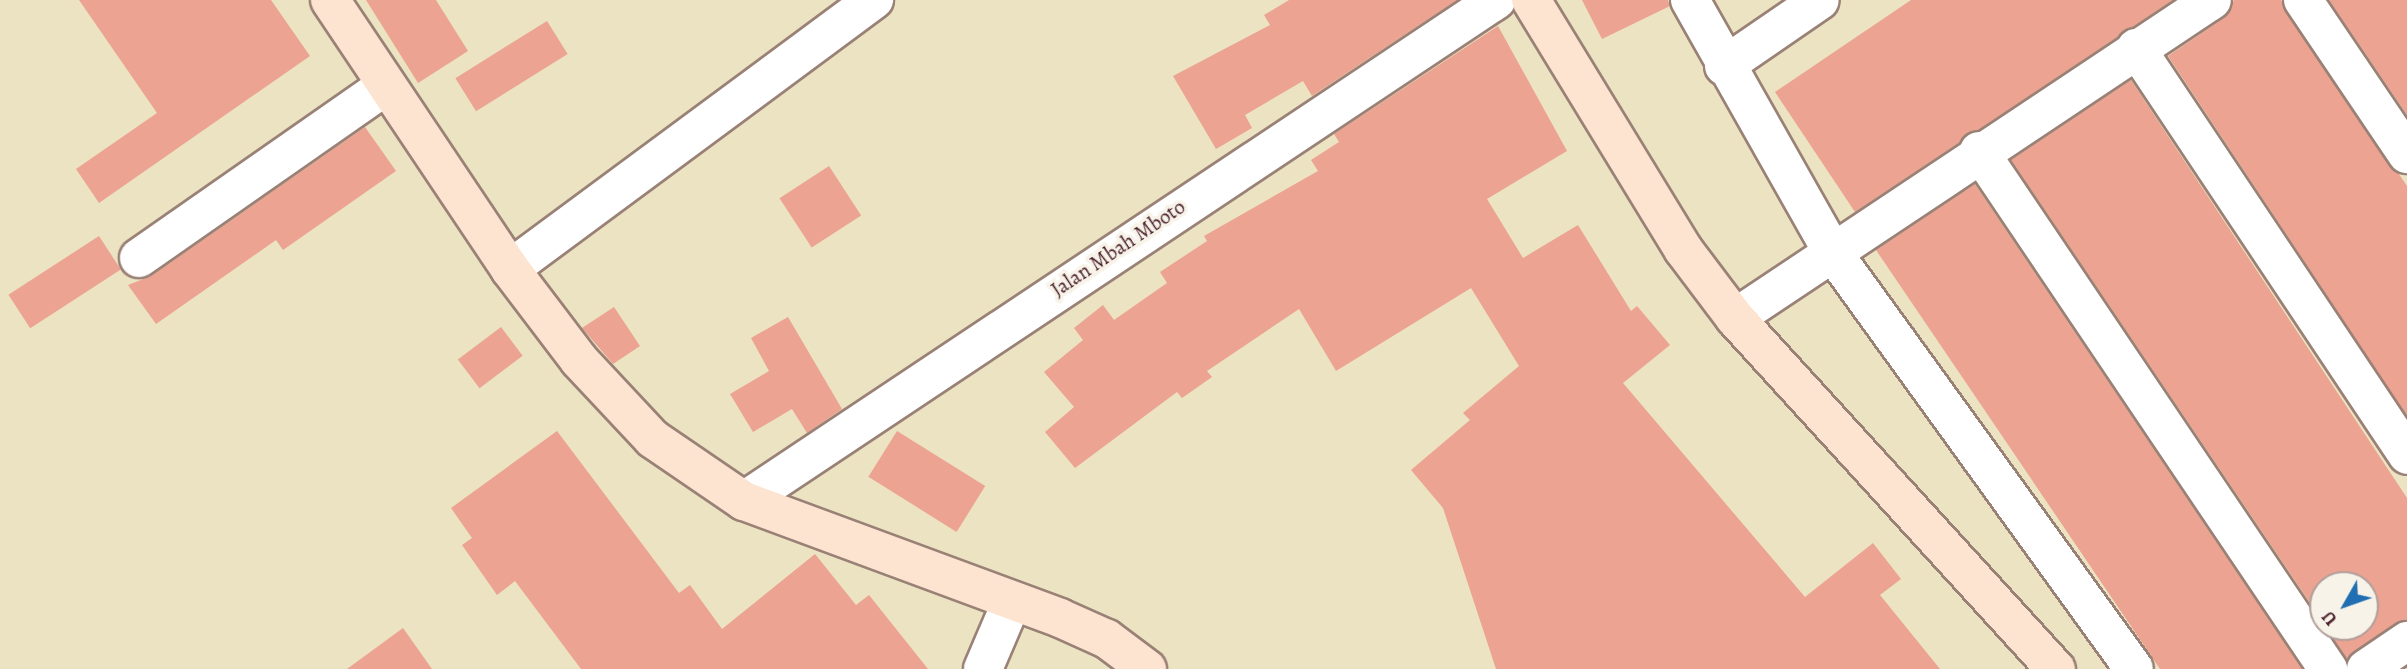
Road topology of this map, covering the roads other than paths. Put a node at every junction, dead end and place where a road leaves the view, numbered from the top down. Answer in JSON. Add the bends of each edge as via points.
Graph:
{"nodes":[{"id":1,"x":330,"y":0,"type":"edge"},
{"id":2,"x":874,"y":0,"type":"edge"},
{"id":3,"x":1496,"y":0,"type":"edge"},
{"id":4,"x":1531,"y":0,"type":"edge"},
{"id":5,"x":1690,"y":0,"type":"edge"},
{"id":6,"x":1820,"y":0,"type":"edge"},
{"id":7,"x":2212,"y":0,"type":"edge"},
{"id":8,"x":2303,"y":0,"type":"edge"},
{"id":9,"x":2136,"y":48,"type":"junction"},
{"id":10,"x":1724,"y":66,"type":"junction"},
{"id":11,"x":383,"y":88,"type":"junction"},
{"id":12,"x":1979,"y":151,"type":"junction"},
{"id":13,"x":2407,"y":154,"type":"edge"},
{"id":14,"x":1833,"y":253,"type":"junction"},
{"id":15,"x":139,"y":257,"type":"dead end"},
{"id":16,"x":510,"y":269,"type":"junction"},
{"id":17,"x":1735,"y":318,"type":"junction"},
{"id":18,"x":2407,"y":455,"type":"edge"},
{"id":19,"x":744,"y":501,"type":"junction"},
{"id":20,"x":1012,"y":601,"type":"junction"},
{"id":21,"x":2407,"y":641,"type":"edge"},
{"id":22,"x":983,"y":669,"type":"edge"},
{"id":23,"x":1147,"y":669,"type":"edge"},
{"id":24,"x":2056,"y":669,"type":"edge"},
{"id":25,"x":2134,"y":669,"type":"edge"},
{"id":26,"x":2328,"y":669,"type":"edge"},
{"id":27,"x":2366,"y":669,"type":"edge"}],
"edges":[{"from":1,"to":11,"type":"street"},
{"from":2,"to":16,"type":"street"},
{"from":3,"to":19,"type":"street","name":"Jalan Mbah Mboto"},
{"from":4,"to":17,"type":"street","via":[[1682,249]]},
{"from":5,"to":10,"type":"street"},
{"from":6,"to":10,"type":"street"},
{"from":7,"to":9,"type":"street"},
{"from":8,"to":13,"type":"street"},
{"from":9,"to":12,"type":"street"},
{"from":9,"to":18,"type":"street"},
{"from":10,"to":14,"type":"street"},
{"from":11,"to":15,"type":"street"},
{"from":11,"to":16,"type":"street"},
{"from":12,"to":14,"type":"street"},
{"from":12,"to":26,"type":"street"},
{"from":14,"to":17,"type":"street"},
{"from":14,"to":25,"type":"street"},
{"from":16,"to":19,"type":"street","via":[[629,416],[698,474]]},
{"from":17,"to":24,"type":"street"},
{"from":19,"to":20,"type":"street"},
{"from":20,"to":22,"type":"street"},
{"from":20,"to":23,"type":"street","via":[[1107,639]]},
{"from":21,"to":27,"type":"street"}]}
